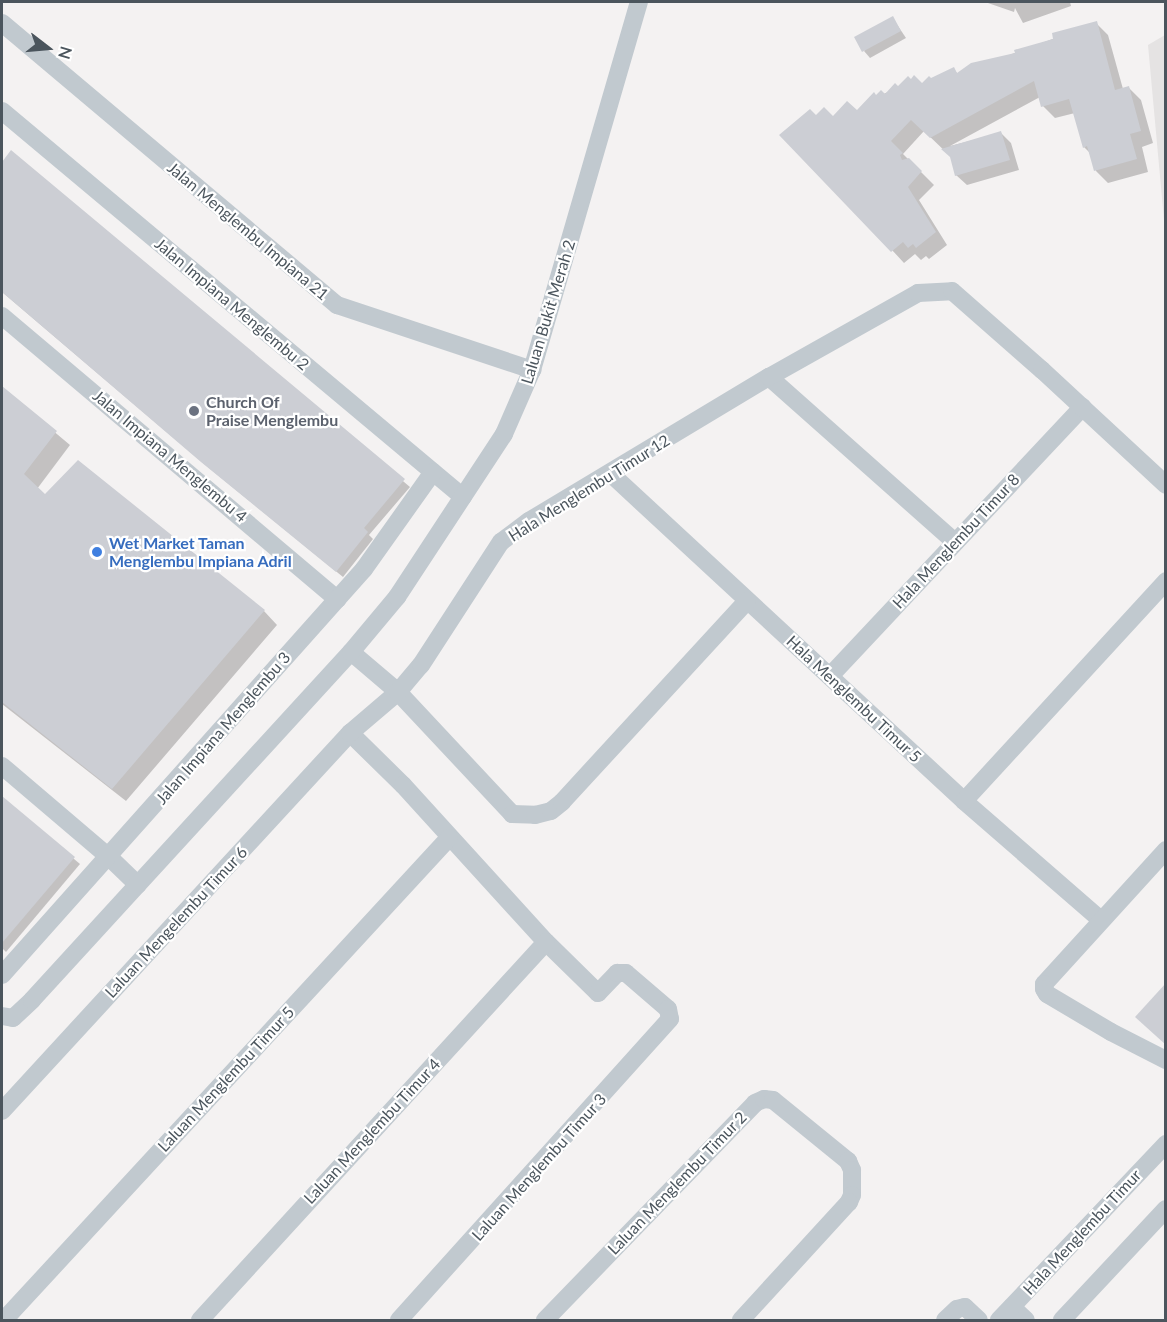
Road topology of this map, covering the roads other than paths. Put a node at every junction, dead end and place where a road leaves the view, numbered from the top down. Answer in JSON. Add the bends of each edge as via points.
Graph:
{"nodes":[{"id":1,"x":639,"y":2,"type":"edge"},
{"id":2,"x":2,"y":23,"type":"edge"},
{"id":3,"x":5,"y":122,"type":"edge"},
{"id":4,"x":2,"y":316,"type":"edge"},
{"id":5,"x":532,"y":370,"type":"junction"},
{"id":6,"x":769,"y":377,"type":"junction"},
{"id":7,"x":1083,"y":407,"type":"junction"},
{"id":8,"x":433,"y":472,"type":"junction"},
{"id":9,"x":610,"y":473,"type":"junction"},
{"id":10,"x":1166,"y":486,"type":"edge"},
{"id":11,"x":463,"y":497,"type":"junction"},
{"id":12,"x":955,"y":542,"type":"junction"},
{"id":13,"x":1166,"y":581,"type":"edge"},
{"id":14,"x":337,"y":599,"type":"junction"},
{"id":15,"x":747,"y":601,"type":"junction"},
{"id":16,"x":351,"y":652,"type":"junction"},
{"id":17,"x":830,"y":675,"type":"junction"},
{"id":18,"x":398,"y":692,"type":"junction"},
{"id":19,"x":350,"y":733,"type":"junction"},
{"id":20,"x":2,"y":766,"type":"edge"},
{"id":21,"x":964,"y":801,"type":"junction"},
{"id":22,"x":449,"y":838,"type":"junction"},
{"id":23,"x":1166,"y":850,"type":"edge"},
{"id":24,"x":109,"y":856,"type":"junction"},
{"id":25,"x":138,"y":885,"type":"junction"},
{"id":26,"x":1101,"y":920,"type":"junction"},
{"id":27,"x":546,"y":942,"type":"junction"},
{"id":28,"x":2,"y":975,"type":"edge"},
{"id":29,"x":2,"y":1016,"type":"edge"},
{"id":30,"x":1166,"y":1060,"type":"edge"},
{"id":31,"x":2,"y":1111,"type":"edge"},
{"id":32,"x":1166,"y":1144,"type":"edge"},
{"id":33,"x":1166,"y":1209,"type":"edge"},
{"id":34,"x":1012,"y":1307,"type":"junction"},
{"id":35,"x":4,"y":1320,"type":"edge"},
{"id":36,"x":200,"y":1320,"type":"edge"},
{"id":37,"x":399,"y":1320,"type":"edge"},
{"id":38,"x":545,"y":1320,"type":"edge"},
{"id":39,"x":741,"y":1320,"type":"edge"},
{"id":40,"x":945,"y":1320,"type":"edge"},
{"id":41,"x":979,"y":1320,"type":"edge"},
{"id":42,"x":999,"y":1320,"type":"edge"},
{"id":43,"x":1026,"y":1320,"type":"edge"},
{"id":44,"x":1062,"y":1320,"type":"edge"}],
"edges":[{"from":1,"to":5,"type":"street","name":"Laluan Bukit Merah 2"},
{"from":2,"to":5,"type":"street","name":"Jalan Menglembu Impiana 21","via":[[337,306]]},
{"from":3,"to":8,"type":"street","name":"Jalan Impiana Menglembu 2"},
{"from":4,"to":14,"type":"street","name":"Jalan Impiana Menglembu 4"},
{"from":5,"to":11,"type":"street","name":"Laluan Bukit Merah 2","via":[[504,434]]},
{"from":6,"to":7,"type":"street","name":"Hala Menglembu Timur 12","via":[[918,293],[952,291]]},
{"from":6,"to":9,"type":"street","name":"Hala Menglembu Timur 12"},
{"from":6,"to":12,"type":"street"},
{"from":7,"to":10,"type":"street"},
{"from":7,"to":12,"type":"street","name":"Hala Menglembu Timur 8"},
{"from":8,"to":11,"type":"street","name":"Jalan Impiana Menglembu 2"},
{"from":8,"to":14,"type":"street","name":"Jalan Impiana Menglembu 3","via":[[364,570]]},
{"from":9,"to":15,"type":"street","name":"Hala Menglembu Timur 5"},
{"from":9,"to":18,"type":"street","name":"Hala Menglembu Timur 12","via":[[501,542],[421,664]]},
{"from":11,"to":16,"type":"street","name":"Laluan Bukit Merah 2","via":[[397,597]]},
{"from":12,"to":17,"type":"street","name":"Hala Menglembu Timur 8"},
{"from":13,"to":21,"type":"street"},
{"from":14,"to":24,"type":"street","name":"Jalan Impiana Menglembu 3"},
{"from":15,"to":17,"type":"street","name":"Hala Menglembu Timur 5"},
{"from":15,"to":18,"type":"street","via":[[551,811],[512,814]]},
{"from":16,"to":18,"type":"street"},
{"from":16,"to":25,"type":"street","name":"Laluan Bukit Merah 2"},
{"from":17,"to":21,"type":"street","name":"Hala Menglembu Timur 5"},
{"from":18,"to":19,"type":"street","name":"Hala Menglembu Timur 12"},
{"from":19,"to":22,"type":"street"},
{"from":19,"to":31,"type":"street","name":"Laluan Mengelembu Timur 6"},
{"from":20,"to":24,"type":"street"},
{"from":21,"to":26,"type":"street","name":"Hala Menglembu Timur 5"},
{"from":22,"to":27,"type":"street"},
{"from":22,"to":35,"type":"street","name":"Laluan Menglembu Timur 5"},
{"from":23,"to":26,"type":"street"},
{"from":24,"to":25,"type":"street"},
{"from":24,"to":28,"type":"street","name":"Jalan Impiana Menglembu 3"},
{"from":25,"to":29,"type":"street","name":"Laluan Bukit Merah 2","via":[[32,1000],[13,1018]]},
{"from":26,"to":30,"type":"street","via":[[1044,984],[1047,994]]},
{"from":27,"to":36,"type":"street","name":"Laluan Menglembu Timur 4"},
{"from":27,"to":37,"type":"street","name":"Laluan Menglembu Timur 3","via":[[598,993],[617,973],[626,973],[668,1010],[670,1019]]},
{"from":32,"to":34,"type":"street","name":"Hala Menglembu Timur"},
{"from":33,"to":44,"type":"street"},
{"from":34,"to":42,"type":"street","name":"Hala Menglembu Timur"},
{"from":34,"to":43,"type":"street"},
{"from":38,"to":39,"type":"street","name":"Laluan Menglembu Timur 2","via":[[755,1103],[773,1100],[848,1161],[852,1195]]},
{"from":40,"to":41,"type":"street","via":[[965,1307]]}]}
